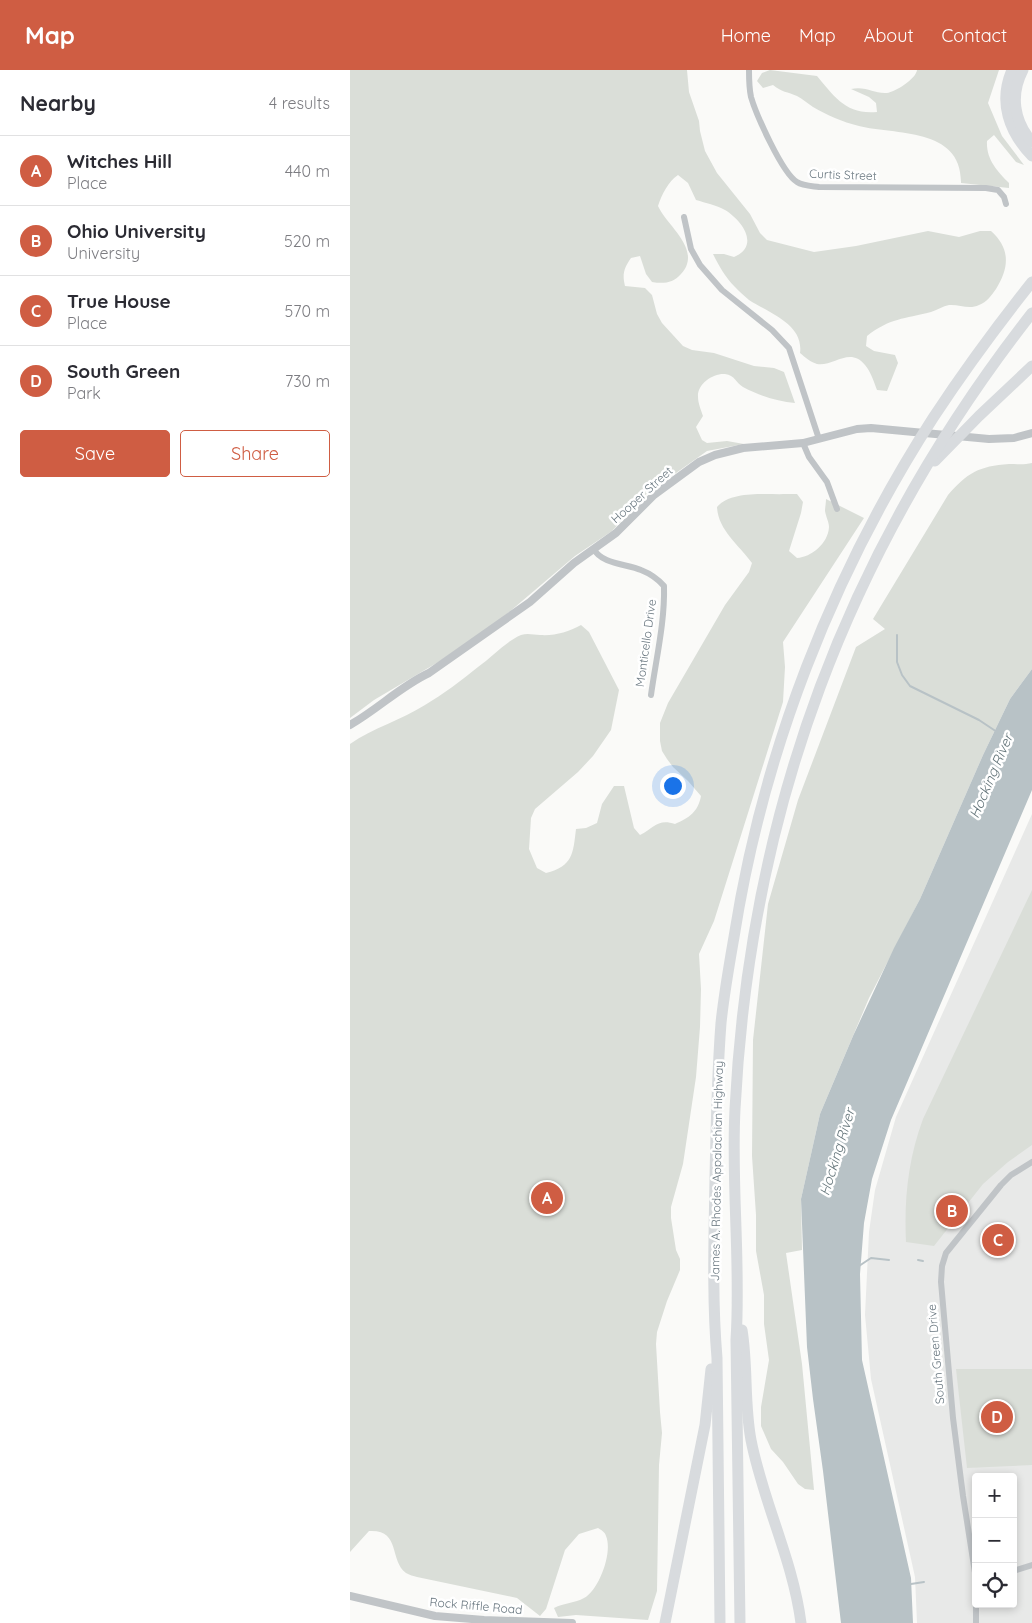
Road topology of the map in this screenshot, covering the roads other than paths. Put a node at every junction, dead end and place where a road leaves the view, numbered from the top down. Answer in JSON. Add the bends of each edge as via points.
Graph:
{"nodes":[{"id":1,"x":749,"y":70,"type":"edge"},
{"id":2,"x":1012,"y":70,"type":"edge"},
{"id":3,"x":1023,"y":70,"type":"edge"},
{"id":4,"x":1032,"y":142,"type":"edge"},
{"id":5,"x":1032,"y":156,"type":"edge"},
{"id":6,"x":1006,"y":204,"type":"dead end"},
{"id":7,"x":684,"y":217,"type":"dead end"},
{"id":8,"x":1032,"y":282,"type":"edge"},
{"id":9,"x":1032,"y":313,"type":"edge"},
{"id":10,"x":1032,"y":366,"type":"edge"},
{"id":11,"x":1032,"y":433,"type":"edge"},
{"id":12,"x":818,"y":440,"type":"junction"},
{"id":13,"x":803,"y":443,"type":"junction"},
{"id":14,"x":919,"y":477,"type":"junction"},
{"id":15,"x":838,"y":509,"type":"dead end"},
{"id":16,"x":594,"y":549,"type":"junction"},
{"id":17,"x":651,"y":694,"type":"dead end"},
{"id":18,"x":350,"y":725,"type":"edge"},
{"id":19,"x":1032,"y":1162,"type":"edge"},
{"id":20,"x":738,"y":1307,"type":"junction"},
{"id":21,"x":715,"y":1335,"type":"junction"},
{"id":22,"x":973,"y":1563,"type":"edge"},
{"id":23,"x":1032,"y":1565,"type":"edge"},
{"id":24,"x":1017,"y":1570,"type":"edge"},
{"id":25,"x":350,"y":1596,"type":"edge"},
{"id":26,"x":976,"y":1608,"type":"edge"},
{"id":27,"x":572,"y":1623,"type":"edge"},
{"id":28,"x":665,"y":1623,"type":"edge"},
{"id":29,"x":720,"y":1623,"type":"edge"},
{"id":30,"x":740,"y":1623,"type":"edge"},
{"id":31,"x":801,"y":1623,"type":"edge"},
{"id":32,"x":976,"y":1623,"type":"edge"}],
"edges":[{"from":1,"to":6,"type":"street","name":"Curtis Street","via":[[752,99],[761,122],[788,173],[797,182],[819,187],[986,188],[998,190]]},
{"from":2,"to":5,"type":"highway","via":[[1007,84],[1006,110],[1015,135]]},
{"from":3,"to":4,"type":"highway","via":[[1016,87],[1016,109],[1023,130]]},
{"from":7,"to":12,"type":"street","via":[[692,250],[700,265],[722,290],[789,348]]},
{"from":8,"to":21,"type":"highway","name":"James A. Rhodes Appalachian Highway","via":[[952,389],[882,504],[818,638],[777,750],[750,853],[721,1021],[713,1224]]},
{"from":9,"to":14,"type":"highway","name":"James A. Rhodes Appalachian Highway","via":[[956,417]]},
{"from":10,"to":14,"type":"highway"},
{"from":11,"to":12,"type":"street","name":"Hooper Street","via":[[989,439],[871,428]]},
{"from":12,"to":13,"type":"street","name":"Hooper Street"},
{"from":13,"to":15,"type":"street","via":[[827,482]]},
{"from":13,"to":16,"type":"street","name":"Hooper Street","via":[[743,448],[699,462],[654,496],[616,533]]},
{"from":14,"to":20,"type":"highway","name":"James A. Rhodes Appalachian Highway","via":[[866,577],[831,656],[785,791],[768,860],[749,962],[735,1111]]},
{"from":16,"to":17,"type":"street","name":"Monticello Drive","via":[[607,560],[651,574],[664,586],[665,608]]},
{"from":16,"to":18,"type":"street","name":"Hooper Street","via":[[530,602]]},
{"from":19,"to":22,"type":"street","name":"South Green Drive","via":[[1001,1185],[946,1253],[942,1266],[953,1418]]},
{"from":20,"to":30,"type":"highway","name":"James A. Rhodes Appalachian Highway"},
{"from":20,"to":31,"type":"highway","via":[[744,1340],[751,1438],[791,1573]]},
{"from":21,"to":28,"type":"highway","via":[[705,1425]]},
{"from":21,"to":29,"type":"highway","name":"James A. Rhodes Appalachian Highway"},
{"from":23,"to":24,"type":"street"},
{"from":25,"to":27,"type":"street","name":"Rock Riffle Road","via":[[435,1616]]},
{"from":26,"to":32,"type":"street"}]}
